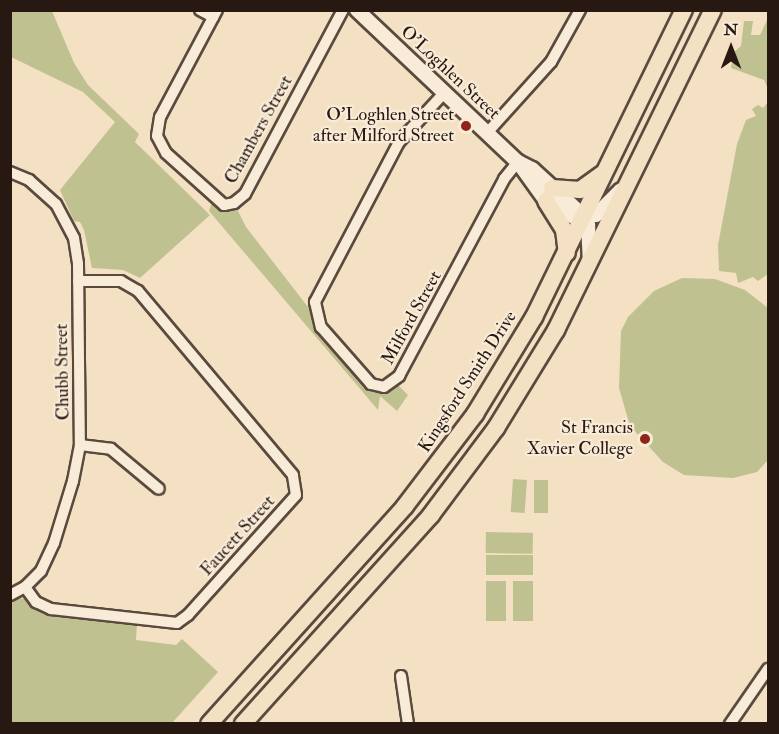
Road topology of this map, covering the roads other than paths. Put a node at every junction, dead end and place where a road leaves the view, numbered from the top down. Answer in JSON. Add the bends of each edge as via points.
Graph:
{"nodes":[{"id":1,"x":200,"y":10,"type":"edge"},
{"id":2,"x":343,"y":10,"type":"edge"},
{"id":3,"x":357,"y":10,"type":"edge"},
{"id":4,"x":580,"y":10,"type":"edge"},
{"id":5,"x":684,"y":10,"type":"edge"},
{"id":6,"x":713,"y":10,"type":"edge"},
{"id":7,"x":215,"y":14,"type":"edge"},
{"id":8,"x":444,"y":93,"type":"junction"},
{"id":9,"x":487,"y":133,"type":"junction"},
{"id":10,"x":518,"y":162,"type":"junction"},
{"id":11,"x":10,"y":172,"type":"edge"},
{"id":12,"x":605,"y":172,"type":"junction"},
{"id":13,"x":626,"y":186,"type":"junction"},
{"id":14,"x":549,"y":194,"type":"junction"},
{"id":15,"x":583,"y":218,"type":"junction"},
{"id":16,"x":567,"y":254,"type":"junction"},
{"id":17,"x":590,"y":262,"type":"junction"},
{"id":18,"x":78,"y":281,"type":"junction"},
{"id":19,"x":80,"y":444,"type":"junction"},
{"id":20,"x":159,"y":489,"type":"dead end"},
{"id":21,"x":25,"y":587,"type":"junction"},
{"id":22,"x":10,"y":595,"type":"edge"},
{"id":23,"x":768,"y":669,"type":"edge"},
{"id":24,"x":401,"y":676,"type":"dead end"},
{"id":25,"x":209,"y":723,"type":"edge"},
{"id":26,"x":243,"y":723,"type":"edge"},
{"id":27,"x":408,"y":723,"type":"edge"},
{"id":28,"x":730,"y":723,"type":"edge"}],
"edges":[{"from":1,"to":7,"type":"street"},
{"from":2,"to":7,"type":"street","name":"Chambers Street","via":[[245,194],[229,205],[213,199],[166,153],[157,136],[160,117]]},
{"from":3,"to":8,"type":"street","name":"O'Loghlen Street"},
{"from":4,"to":9,"type":"street","via":[[551,62]]},
{"from":5,"to":12,"type":"main road","name":"Kingsford Smith Drive"},
{"from":6,"to":13,"type":"main road"},
{"from":8,"to":9,"type":"street","name":"O'Loghlen Street"},
{"from":8,"to":10,"type":"street","name":"Milford Street","via":[[399,142],[315,302],[321,327],[371,384],[384,387],[399,376],[504,179]]},
{"from":9,"to":10,"type":"street","name":"O'Loghlen Street"},
{"from":10,"to":14,"type":"street","name":"O'Loghlen Street"},
{"from":11,"to":18,"type":"street","name":"Chubb Street","via":[[43,191],[67,220],[77,251]]},
{"from":12,"to":14,"type":"main road","via":[[580,190]]},
{"from":12,"to":15,"type":"main road","name":"Kingsford Smith Drive"},
{"from":13,"to":15,"type":"street","via":[[596,215]]},
{"from":13,"to":17,"type":"main road"},
{"from":14,"to":15,"type":"street","name":"O'Loghlen Street","via":[[560,212]]},
{"from":14,"to":16,"type":"main road","via":[[564,230]]},
{"from":15,"to":16,"type":"main road","name":"Kingsford Smith Drive"},
{"from":15,"to":17,"type":"street","via":[[591,237]]},
{"from":16,"to":25,"type":"main road","name":"Kingsford Smith Drive","via":[[506,366],[424,483]]},
{"from":17,"to":26,"type":"main road","via":[[527,380],[456,483]]},
{"from":18,"to":19,"type":"street","name":"Chubb Street"},
{"from":18,"to":21,"type":"street","name":"Faucett Street","via":[[121,281],[138,291],[293,475],[297,489],[293,500],[177,623],[51,609],[36,602]]},
{"from":19,"to":20,"type":"street","via":[[111,449]]},
{"from":19,"to":21,"type":"street","name":"Chubb Street","via":[[71,492],[54,543],[41,571]]},
{"from":21,"to":22,"type":"street"},
{"from":23,"to":28,"type":"street"},
{"from":24,"to":27,"type":"street"}]}
